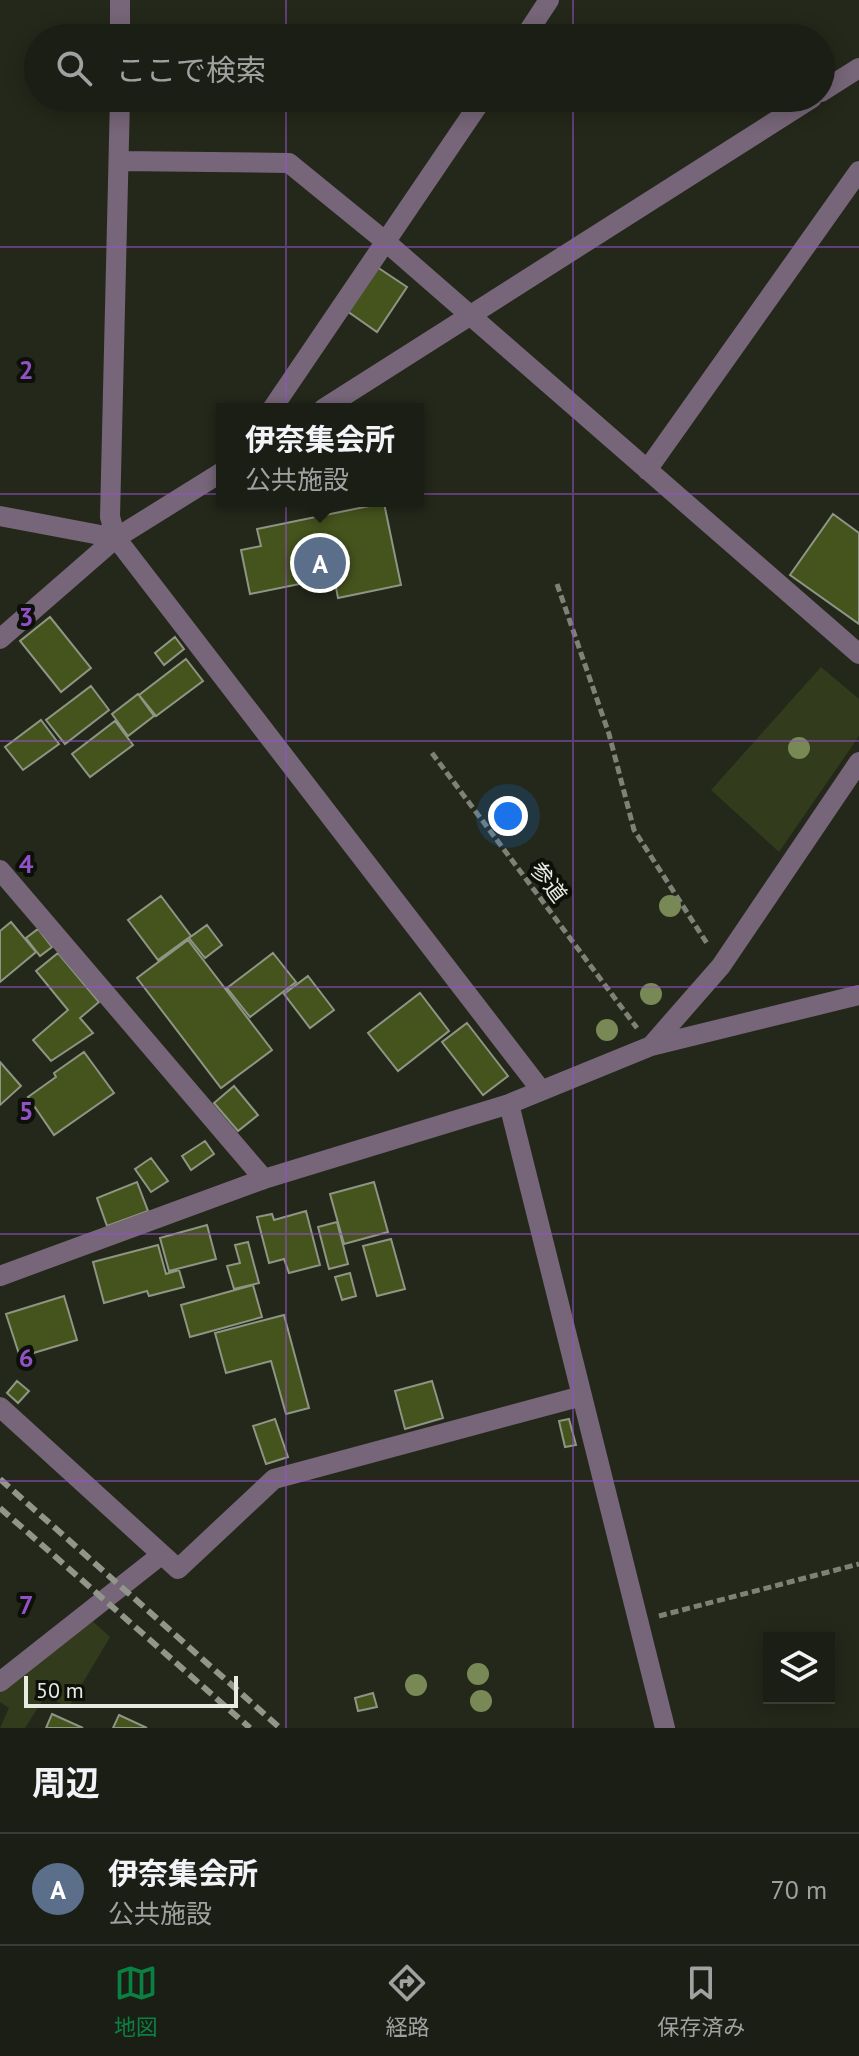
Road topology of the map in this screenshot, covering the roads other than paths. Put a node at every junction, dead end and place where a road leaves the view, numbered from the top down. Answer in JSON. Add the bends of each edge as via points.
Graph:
{"nodes":[{"id":1,"x":120,"y":0,"type":"edge"},
{"id":2,"x":549,"y":0,"type":"edge"},
{"id":3,"x":120,"y":24,"type":"edge"},
{"id":4,"x":533,"y":24,"type":"edge"},
{"id":5,"x":859,"y":68,"type":"edge"},
{"id":6,"x":835,"y":83,"type":"edge"},
{"id":7,"x":120,"y":112,"type":"edge"},
{"id":8,"x":474,"y":112,"type":"edge"},
{"id":9,"x":790,"y":112,"type":"edge"},
{"id":10,"x":119,"y":161,"type":"junction"},
{"id":11,"x":859,"y":171,"type":"edge"},
{"id":12,"x":386,"y":242,"type":"junction"},
{"id":13,"x":470,"y":317,"type":"junction"},
{"id":14,"x":276,"y":403,"type":"edge"},
{"id":15,"x":333,"y":403,"type":"edge"},
{"id":16,"x":647,"y":470,"type":"junction"},
{"id":17,"x":216,"y":476,"type":"edge"},
{"id":18,"x":0,"y":516,"type":"edge"},
{"id":19,"x":116,"y":538,"type":"junction"},
{"id":20,"x":0,"y":639,"type":"edge"},
{"id":21,"x":859,"y":654,"type":"edge"},
{"id":22,"x":859,"y":762,"type":"edge"},
{"id":23,"x":0,"y":870,"type":"edge"},
{"id":24,"x":859,"y":995,"type":"edge"},
{"id":25,"x":645,"y":1039,"type":"junction"},
{"id":26,"x":541,"y":1090,"type":"junction"},
{"id":27,"x":509,"y":1104,"type":"junction"},
{"id":28,"x":264,"y":1179,"type":"junction"},
{"id":29,"x":0,"y":1276,"type":"edge"},
{"id":30,"x":582,"y":1396,"type":"junction"},
{"id":31,"x":0,"y":1407,"type":"edge"},
{"id":32,"x":161,"y":1555,"type":"junction"},
{"id":33,"x":0,"y":1682,"type":"edge"},
{"id":34,"x":665,"y":1728,"type":"edge"}],
"edges":[{"from":1,"to":3,"type":"street"},
{"from":2,"to":4,"type":"street"},
{"from":5,"to":6,"type":"street"},
{"from":7,"to":10,"type":"street"},
{"from":8,"to":12,"type":"street"},
{"from":9,"to":13,"type":"street"},
{"from":10,"to":12,"type":"street","via":[[289,163]]},
{"from":10,"to":19,"type":"street","via":[[110,517]]},
{"from":11,"to":16,"type":"street"},
{"from":12,"to":13,"type":"street"},
{"from":12,"to":14,"type":"street"},
{"from":13,"to":15,"type":"street"},
{"from":13,"to":16,"type":"street"},
{"from":16,"to":21,"type":"street"},
{"from":17,"to":19,"type":"street"},
{"from":18,"to":19,"type":"street"},
{"from":19,"to":20,"type":"street"},
{"from":19,"to":26,"type":"street"},
{"from":22,"to":25,"type":"street","via":[[721,966]]},
{"from":23,"to":28,"type":"street"},
{"from":24,"to":25,"type":"street"},
{"from":25,"to":26,"type":"street"},
{"from":26,"to":27,"type":"street"},
{"from":27,"to":28,"type":"street"},
{"from":27,"to":30,"type":"street"},
{"from":28,"to":29,"type":"street"},
{"from":30,"to":32,"type":"street","via":[[274,1479],[178,1569]]},
{"from":30,"to":34,"type":"street"},
{"from":31,"to":32,"type":"street"},
{"from":32,"to":33,"type":"street"}]}
